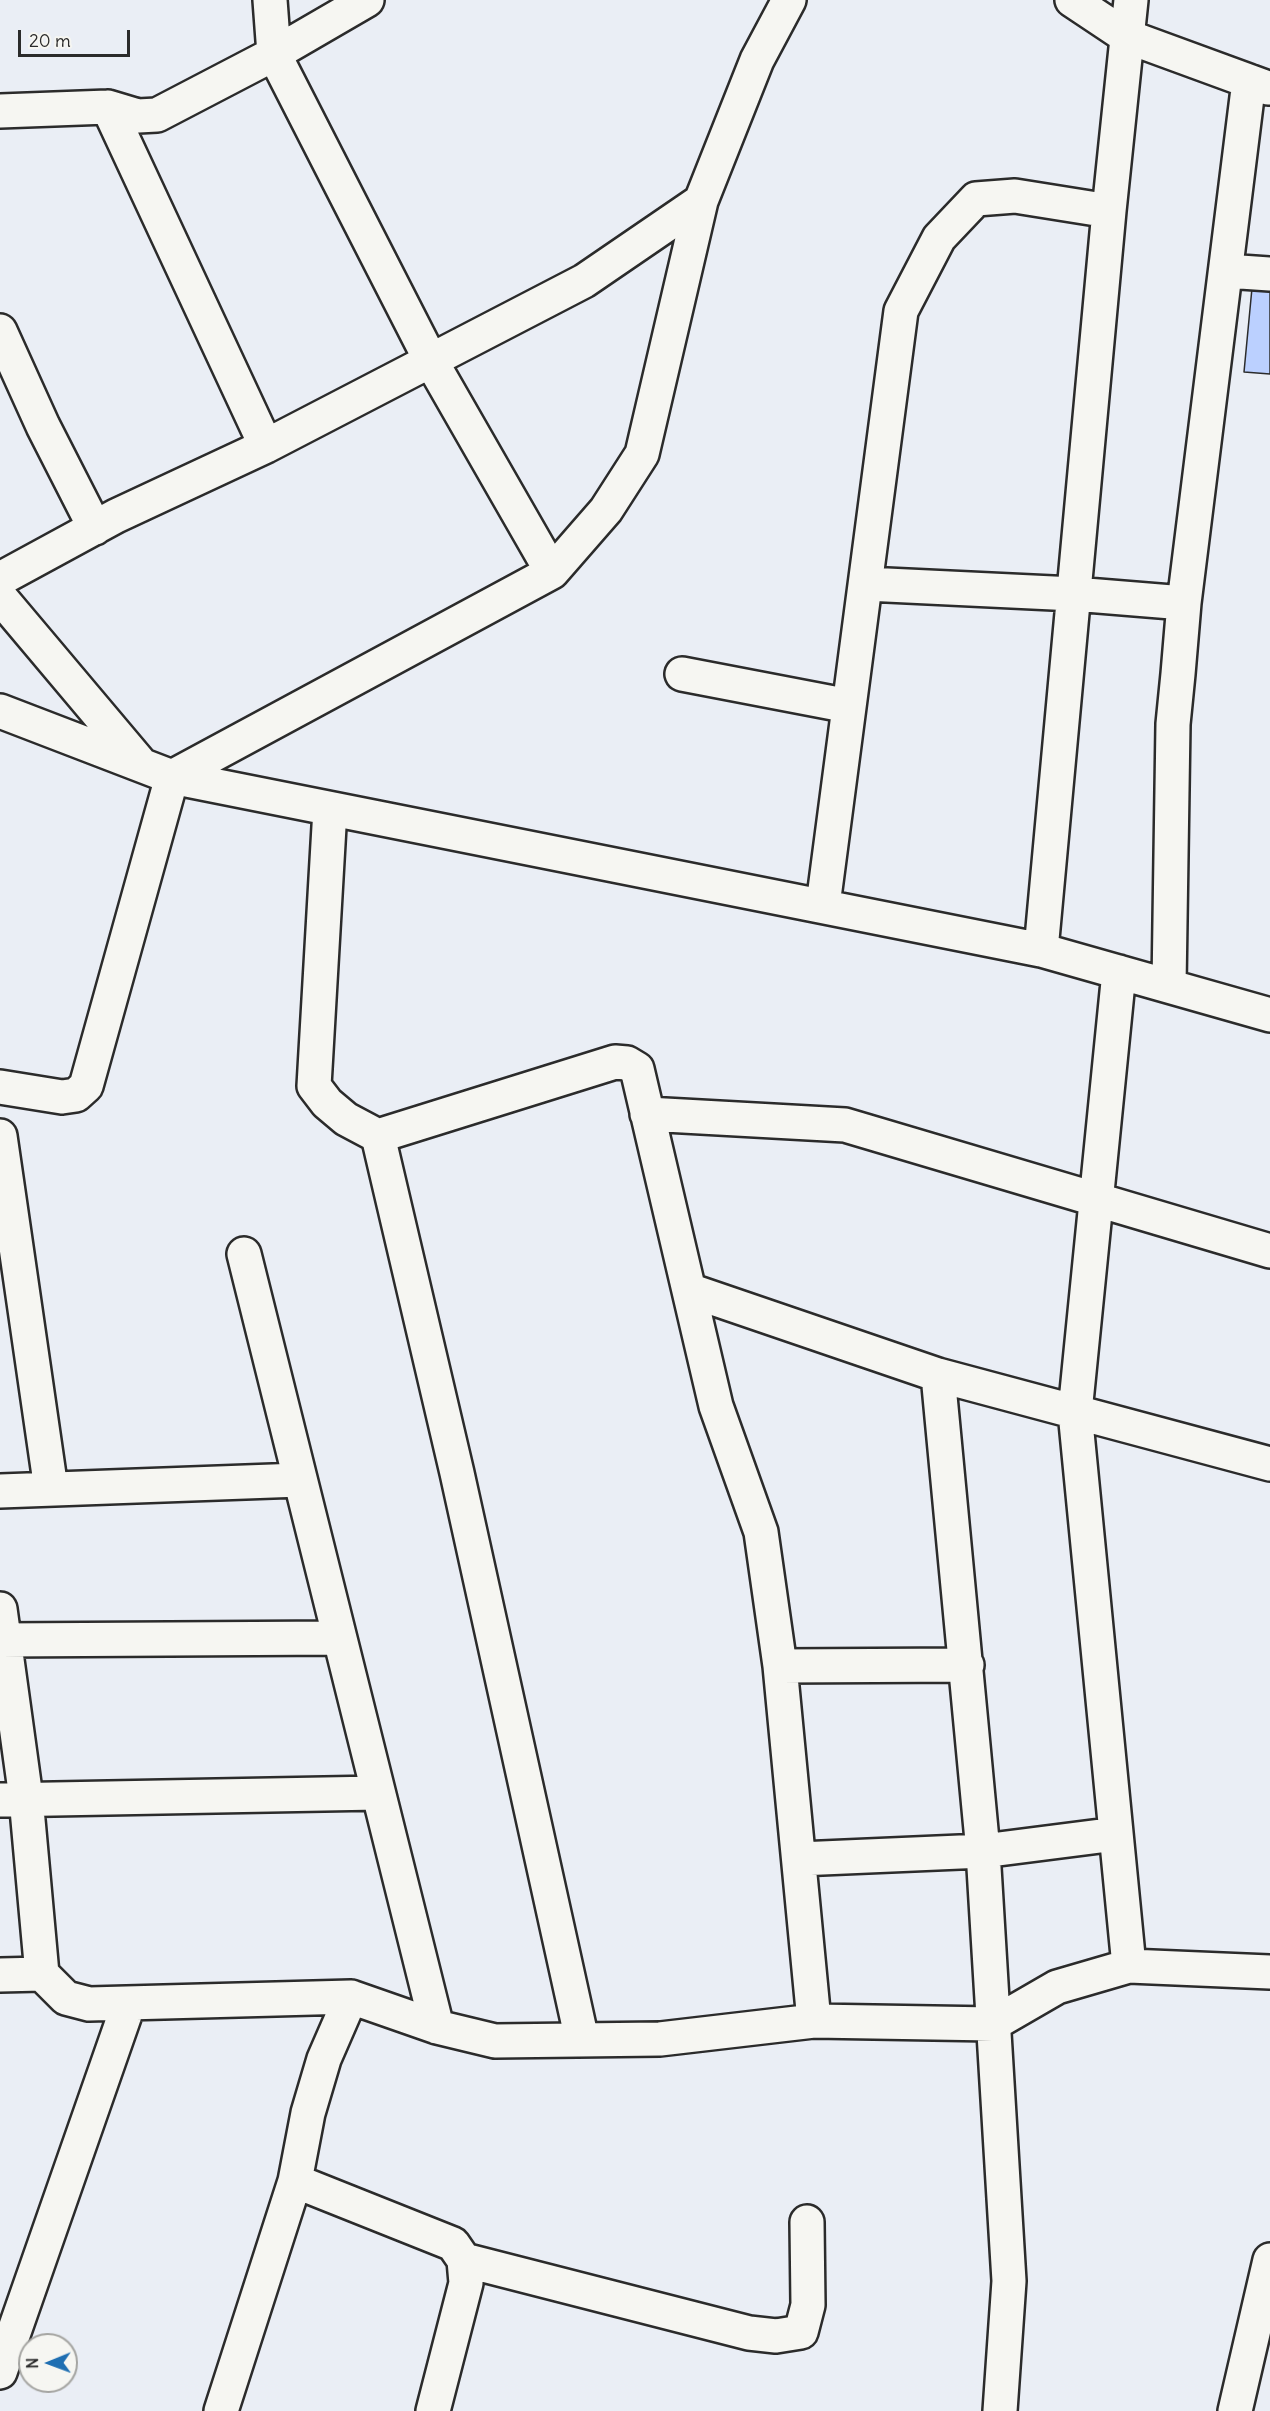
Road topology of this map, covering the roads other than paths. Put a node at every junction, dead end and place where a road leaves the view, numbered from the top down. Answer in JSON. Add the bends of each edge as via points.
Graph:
{"nodes":[{"id":1,"x":270,"y":0,"type":"edge"},
{"id":2,"x":367,"y":0,"type":"edge"},
{"id":3,"x":789,"y":0,"type":"edge"},
{"id":4,"x":1072,"y":0,"type":"edge"},
{"id":5,"x":1131,"y":0,"type":"edge"},
{"id":6,"x":1126,"y":36,"type":"junction"},
{"id":7,"x":274,"y":54,"type":"junction"},
{"id":8,"x":1260,"y":85,"type":"edge"},
{"id":9,"x":108,"y":106,"type":"junction"},
{"id":10,"x":0,"y":111,"type":"edge"},
{"id":11,"x":701,"y":201,"type":"junction"},
{"id":12,"x":1109,"y":211,"type":"junction"},
{"id":13,"x":1226,"y":271,"type":"junction"},
{"id":14,"x":1270,"y":274,"type":"edge"},
{"id":15,"x":0,"y":330,"type":"edge"},
{"id":16,"x":431,"y":361,"type":"junction"},
{"id":17,"x":266,"y":446,"type":"junction"},
{"id":18,"x":95,"y":528,"type":"junction"},
{"id":19,"x":552,"y":572,"type":"junction"},
{"id":20,"x":0,"y":579,"type":"edge"},
{"id":21,"x":866,"y":584,"type":"junction"},
{"id":22,"x":1074,"y":594,"type":"junction"},
{"id":23,"x":0,"y":597,"type":"edge"},
{"id":24,"x":1184,"y":603,"type":"junction"},
{"id":25,"x":682,"y":674,"type":"dead end"},
{"id":26,"x":849,"y":706,"type":"junction"},
{"id":27,"x":0,"y":711,"type":"edge"},
{"id":28,"x":157,"y":772,"type":"junction"},
{"id":29,"x":330,"y":809,"type":"junction"},
{"id":30,"x":823,"y":905,"type":"junction"},
{"id":31,"x":1041,"y":950,"type":"junction"},
{"id":32,"x":1119,"y":972,"type":"junction"},
{"id":33,"x":1169,"y":986,"type":"junction"},
{"id":34,"x":1270,"y":1015,"type":"edge"},
{"id":35,"x":0,"y":1087,"type":"edge"},
{"id":36,"x":647,"y":1113,"type":"junction"},
{"id":37,"x":0,"y":1136,"type":"edge"},
{"id":38,"x":378,"y":1136,"type":"junction"},
{"id":39,"x":1096,"y":1200,"type":"junction"},
{"id":40,"x":1270,"y":1251,"type":"edge"},
{"id":41,"x":244,"y":1254,"type":"dead end"},
{"id":42,"x":689,"y":1290,"type":"junction"},
{"id":43,"x":938,"y":1375,"type":"junction"},
{"id":44,"x":1075,"y":1412,"type":"junction"},
{"id":45,"x":1270,"y":1464,"type":"edge"},
{"id":46,"x":300,"y":1480,"type":"junction"},
{"id":47,"x":51,"y":1489,"type":"junction"},
{"id":48,"x":0,"y":1491,"type":"edge"},
{"id":49,"x":1,"y":1629,"type":"edge"},
{"id":50,"x":339,"y":1638,"type":"junction"},
{"id":51,"x":967,"y":1665,"type":"junction"},
{"id":52,"x":780,"y":1666,"type":"junction"},
{"id":53,"x":378,"y":1793,"type":"junction"},
{"id":54,"x":13,"y":1799,"type":"edge"},
{"id":55,"x":1116,"y":1834,"type":"junction"},
{"id":56,"x":983,"y":1851,"type":"junction"},
{"id":57,"x":799,"y":1858,"type":"junction"},
{"id":58,"x":1129,"y":1966,"type":"junction"},
{"id":59,"x":1270,"y":1972,"type":"edge"},
{"id":60,"x":42,"y":1974,"type":"junction"},
{"id":61,"x":0,"y":1975,"type":"edge"},
{"id":62,"x":351,"y":1997,"type":"junction"},
{"id":63,"x":129,"y":2003,"type":"junction"},
{"id":64,"x":814,"y":2021,"type":"junction"},
{"id":65,"x":993,"y":2024,"type":"junction"},
{"id":66,"x":437,"y":2027,"type":"junction"},
{"id":67,"x":582,"y":2040,"type":"junction"},
{"id":68,"x":295,"y":2181,"type":"junction"},
{"id":69,"x":807,"y":2222,"type":"dead end"},
{"id":70,"x":464,"y":2260,"type":"junction"},
{"id":71,"x":1270,"y":2260,"type":"edge"},
{"id":72,"x":0,"y":2372,"type":"edge"},
{"id":73,"x":221,"y":2411,"type":"edge"},
{"id":74,"x":433,"y":2411,"type":"edge"},
{"id":75,"x":1000,"y":2411,"type":"edge"},
{"id":76,"x":1235,"y":2411,"type":"edge"}],
"edges":[{"from":1,"to":7,"type":"street"},
{"from":2,"to":7,"type":"street"},
{"from":3,"to":11,"type":"street","via":[[757,60]]},
{"from":4,"to":6,"type":"street"},
{"from":5,"to":6,"type":"street"},
{"from":6,"to":8,"type":"street"},
{"from":6,"to":12,"type":"street"},
{"from":7,"to":9,"type":"street","via":[[157,115],[138,116]]},
{"from":7,"to":16,"type":"street"},
{"from":8,"to":13,"type":"street"},
{"from":9,"to":10,"type":"street"},
{"from":9,"to":17,"type":"street"},
{"from":11,"to":16,"type":"street","via":[[584,281]]},
{"from":11,"to":19,"type":"street","via":[[642,453],[606,510]]},
{"from":12,"to":21,"type":"street","via":[[1015,196],[976,200],[939,238],[901,311]]},
{"from":12,"to":22,"type":"street"},
{"from":13,"to":14,"type":"street"},
{"from":13,"to":24,"type":"street"},
{"from":15,"to":18,"type":"street"},
{"from":16,"to":17,"type":"street"},
{"from":16,"to":19,"type":"street"},
{"from":17,"to":18,"type":"street"},
{"from":18,"to":20,"type":"street"},
{"from":19,"to":28,"type":"street"},
{"from":21,"to":22,"type":"street"},
{"from":21,"to":26,"type":"street"},
{"from":22,"to":24,"type":"street"},
{"from":22,"to":31,"type":"street"},
{"from":23,"to":28,"type":"street"},
{"from":24,"to":33,"type":"street","via":[[1173,724]]},
{"from":25,"to":26,"type":"street"},
{"from":26,"to":30,"type":"street"},
{"from":27,"to":28,"type":"street"},
{"from":28,"to":29,"type":"street"},
{"from":28,"to":35,"type":"street","via":[[86,1086],[76,1095],[62,1097]]},
{"from":29,"to":30,"type":"street"},
{"from":29,"to":38,"type":"street","via":[[314,1086],[346,1119]]},
{"from":30,"to":31,"type":"street"},
{"from":31,"to":32,"type":"street"},
{"from":32,"to":33,"type":"street"},
{"from":32,"to":39,"type":"street"},
{"from":33,"to":34,"type":"street"},
{"from":36,"to":38,"type":"street","via":[[637,1069],[627,1062],[615,1062]]},
{"from":36,"to":39,"type":"street","via":[[845,1125]]},
{"from":36,"to":42,"type":"street"},
{"from":37,"to":47,"type":"street"},
{"from":38,"to":67,"type":"street"},
{"from":39,"to":40,"type":"street"},
{"from":39,"to":44,"type":"street"},
{"from":41,"to":46,"type":"street"},
{"from":42,"to":43,"type":"street"},
{"from":42,"to":52,"type":"street","via":[[716,1406],[761,1532]]},
{"from":43,"to":44,"type":"street"},
{"from":43,"to":51,"type":"street"},
{"from":44,"to":45,"type":"street"},
{"from":44,"to":55,"type":"street"},
{"from":46,"to":47,"type":"street"},
{"from":46,"to":50,"type":"street"},
{"from":47,"to":48,"type":"street"},
{"from":49,"to":50,"type":"street"},
{"from":49,"to":54,"type":"street"},
{"from":50,"to":53,"type":"street"},
{"from":51,"to":52,"type":"street"},
{"from":51,"to":56,"type":"street"},
{"from":52,"to":57,"type":"street"},
{"from":53,"to":54,"type":"street"},
{"from":53,"to":66,"type":"street"},
{"from":54,"to":60,"type":"street"},
{"from":55,"to":56,"type":"street"},
{"from":55,"to":58,"type":"street"},
{"from":56,"to":57,"type":"street"},
{"from":56,"to":65,"type":"street"},
{"from":57,"to":64,"type":"street"},
{"from":58,"to":59,"type":"street"},
{"from":58,"to":65,"type":"street","via":[[1057,1988]]},
{"from":60,"to":61,"type":"street"},
{"from":60,"to":63,"type":"street","via":[[66,1998],[89,2004]]},
{"from":62,"to":63,"type":"street"},
{"from":62,"to":66,"type":"street"},
{"from":62,"to":68,"type":"street","via":[[324,2060]]},
{"from":63,"to":72,"type":"street"},
{"from":64,"to":65,"type":"street"},
{"from":64,"to":67,"type":"street","via":[[660,2039]]},
{"from":65,"to":75,"type":"street","via":[[1009,2281]]},
{"from":66,"to":67,"type":"street","via":[[495,2041]]},
{"from":68,"to":70,"type":"street","via":[[453,2244]]},
{"from":68,"to":73,"type":"street"},
{"from":69,"to":70,"type":"street","via":[[808,2305],[801,2332],[776,2336],[749,2333]]},
{"from":70,"to":74,"type":"street","via":[[466,2283]]},
{"from":71,"to":76,"type":"street"}]}
